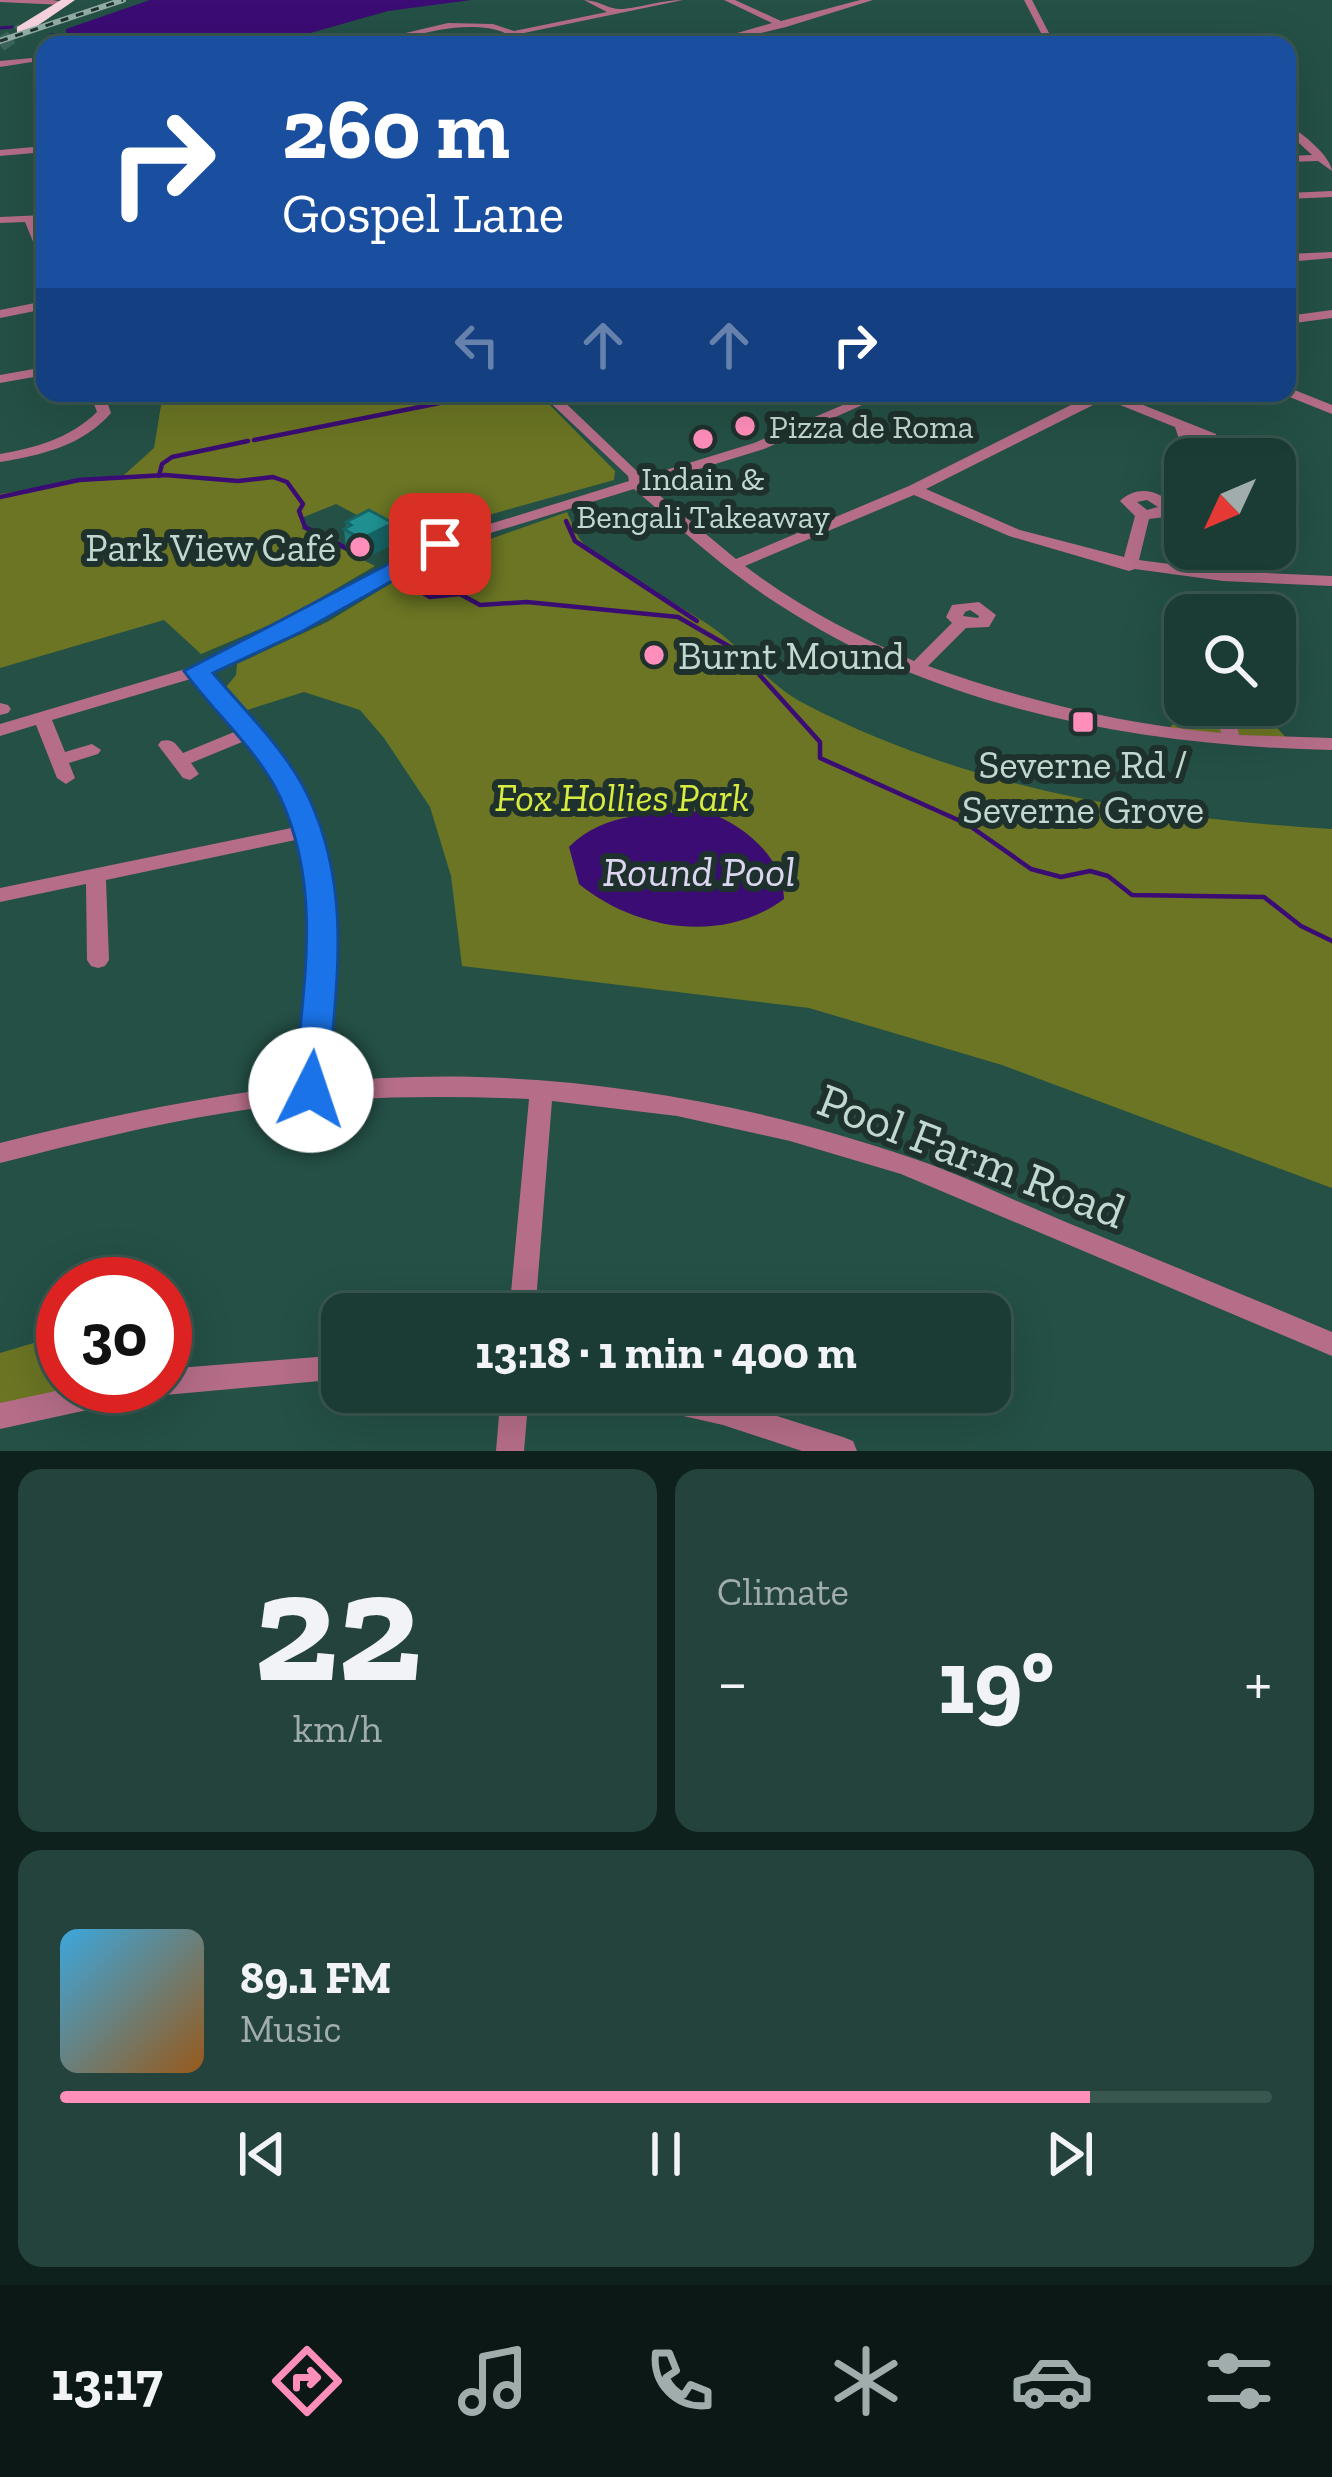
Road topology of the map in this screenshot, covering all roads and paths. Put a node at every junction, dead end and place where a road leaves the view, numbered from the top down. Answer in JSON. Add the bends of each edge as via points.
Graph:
{"nodes":[{"id":1,"x":0,"y":0,"type":"edge"},
{"id":2,"x":588,"y":0,"type":"edge"},
{"id":3,"x":679,"y":0,"type":"edge"},
{"id":4,"x":728,"y":0,"type":"edge"},
{"id":5,"x":868,"y":0,"type":"edge"},
{"id":6,"x":1028,"y":0,"type":"edge"},
{"id":7,"x":67,"y":1,"type":"edge"},
{"id":8,"x":8,"y":6,"type":"edge"},
{"id":9,"x":540,"y":13,"type":"dead end"},
{"id":10,"x":616,"y":13,"type":"junction"},
{"id":11,"x":561,"y":25,"type":"junction"},
{"id":12,"x":783,"y":25,"type":"junction"},
{"id":13,"x":22,"y":30,"type":"tunnel mouth"},
{"id":14,"x":517,"y":32,"type":"junction"},
{"id":15,"x":413,"y":36,"type":"edge"},
{"id":16,"x":520,"y":36,"type":"edge"},
{"id":17,"x":737,"y":36,"type":"edge"},
{"id":18,"x":1044,"y":36,"type":"edge"},
{"id":19,"x":29,"y":60,"type":"dead end"},
{"id":20,"x":0,"y":64,"type":"edge"},
{"id":21,"x":1296,"y":136,"type":"edge"},
{"id":22,"x":36,"y":150,"type":"edge"},
{"id":23,"x":0,"y":153,"type":"edge"},
{"id":24,"x":1296,"y":160,"type":"edge"},
{"id":25,"x":1328,"y":163,"type":"edge"},
{"id":26,"x":1332,"y":194,"type":"edge"},
{"id":27,"x":1296,"y":196,"type":"edge"},
{"id":28,"x":29,"y":218,"type":"junction"},
{"id":29,"x":36,"y":218,"type":"edge"},
{"id":30,"x":0,"y":220,"type":"edge"},
{"id":31,"x":36,"y":235,"type":"edge"},
{"id":32,"x":1332,"y":255,"type":"edge"},
{"id":33,"x":1296,"y":257,"type":"edge"},
{"id":34,"x":36,"y":307,"type":"edge"},
{"id":35,"x":0,"y":314,"type":"edge"},
{"id":36,"x":1328,"y":317,"type":"edge"},
{"id":37,"x":1296,"y":319,"type":"edge"},
{"id":38,"x":36,"y":373,"type":"edge"},
{"id":39,"x":0,"y":379,"type":"edge"},
{"id":40,"x":1296,"y":395,"type":"edge"},
{"id":41,"x":100,"y":402,"type":"edge"},
{"id":42,"x":558,"y":402,"type":"edge"},
{"id":43,"x":863,"y":402,"type":"edge"},
{"id":44,"x":1087,"y":402,"type":"edge"},
{"id":45,"x":1125,"y":402,"type":"edge"},
{"id":46,"x":1332,"y":410,"type":"edge"},
{"id":47,"x":1181,"y":428,"type":"dead end"},
{"id":48,"x":0,"y":458,"type":"edge"},
{"id":49,"x":637,"y":484,"type":"junction"},
{"id":50,"x":914,"y":489,"type":"junction"},
{"id":51,"x":1143,"y":515,"type":"dead end"},
{"id":52,"x":734,"y":565,"type":"junction"},
{"id":53,"x":1129,"y":566,"type":"junction"},
{"id":54,"x":1332,"y":581,"type":"edge"},
{"id":55,"x":962,"y":623,"type":"dead end"},
{"id":56,"x":919,"y":667,"type":"junction"},
{"id":57,"x":197,"y":671,"type":"junction"},
{"id":58,"x":43,"y":719,"type":"junction"},
{"id":59,"x":1228,"y":726,"type":"edge"},
{"id":60,"x":0,"y":730,"type":"edge"},
{"id":61,"x":249,"y":734,"type":"junction"},
{"id":62,"x":1232,"y":741,"type":"junction"},
{"id":63,"x":1332,"y":744,"type":"edge"},
{"id":64,"x":92,"y":750,"type":"dead end"},
{"id":65,"x":179,"y":760,"type":"dead end"},
{"id":66,"x":308,"y":831,"type":"junction"},
{"id":67,"x":97,"y":878,"type":"junction"},
{"id":68,"x":0,"y":895,"type":"edge"},
{"id":69,"x":98,"y":960,"type":"dead end"},
{"id":70,"x":311,"y":1090,"type":"junction"},
{"id":71,"x":541,"y":1090,"type":"junction"},
{"id":72,"x":0,"y":1153,"type":"edge"},
{"id":73,"x":524,"y":1293,"type":"edge"},
{"id":74,"x":1332,"y":1344,"type":"edge"},
{"id":75,"x":321,"y":1369,"type":"edge"},
{"id":76,"x":192,"y":1380,"type":"edge"},
{"id":77,"x":36,"y":1408,"type":"edge"},
{"id":78,"x":513,"y":1413,"type":"edge"},
{"id":79,"x":726,"y":1413,"type":"edge"},
{"id":80,"x":0,"y":1416,"type":"edge"},
{"id":81,"x":510,"y":1451,"type":"edge"},
{"id":82,"x":843,"y":1451,"type":"edge"}],
"edges":[{"from":1,"to":8,"type":"street"},
{"from":2,"to":10,"type":"street"},
{"from":3,"to":10,"type":"street"},
{"from":4,"to":12,"type":"street"},
{"from":5,"to":12,"type":"street"},
{"from":6,"to":18,"type":"street"},
{"from":7,"to":8,"type":"street"},
{"from":7,"to":13,"type":"highway"},
{"from":9,"to":11,"type":"street"},
{"from":10,"to":11,"type":"street"},
{"from":11,"to":14,"type":"street"},
{"from":12,"to":17,"type":"street"},
{"from":14,"to":15,"type":"street","via":[[474,26]]},
{"from":14,"to":16,"type":"street"},
{"from":19,"to":20,"type":"street"},
{"from":21,"to":25,"type":"street"},
{"from":22,"to":23,"type":"street"},
{"from":24,"to":25,"type":"street"},
{"from":26,"to":27,"type":"street"},
{"from":28,"to":29,"type":"street"},
{"from":28,"to":30,"type":"street"},
{"from":28,"to":31,"type":"street"},
{"from":32,"to":33,"type":"street"},
{"from":34,"to":35,"type":"street"},
{"from":36,"to":37,"type":"street"},
{"from":38,"to":39,"type":"street"},
{"from":40,"to":46,"type":"street"},
{"from":41,"to":48,"type":"street","via":[[104,412],[55,447]]},
{"from":42,"to":49,"type":"street"},
{"from":43,"to":49,"type":"street","via":[[789,436]]},
{"from":44,"to":50,"type":"street"},
{"from":45,"to":47,"type":"street"},
{"from":49,"to":52,"type":"street"},
{"from":49,"to":57,"type":"street","via":[[440,544]]},
{"from":50,"to":52,"type":"street"},
{"from":50,"to":53,"type":"street","via":[[1003,531]]},
{"from":51,"to":53,"type":"street"},
{"from":52,"to":56,"type":"street","via":[[825,626]]},
{"from":53,"to":54,"type":"street"},
{"from":55,"to":56,"type":"street"},
{"from":56,"to":62,"type":"street","via":[[1087,719]]},
{"from":57,"to":58,"type":"street"},
{"from":57,"to":61,"type":"street"},
{"from":58,"to":60,"type":"street"},
{"from":58,"to":64,"type":"street","via":[[62,769]]},
{"from":59,"to":62,"type":"street"},
{"from":61,"to":65,"type":"street"},
{"from":61,"to":66,"type":"street"},
{"from":62,"to":63,"type":"street"},
{"from":66,"to":67,"type":"street"},
{"from":66,"to":70,"type":"street","via":[[325,916]]},
{"from":67,"to":68,"type":"street"},
{"from":67,"to":69,"type":"street"},
{"from":70,"to":71,"type":"street","name":"Pool Farm Road"},
{"from":70,"to":72,"type":"street","name":"Pool Farm Road","via":[[207,1102]]},
{"from":71,"to":73,"type":"street"},
{"from":71,"to":74,"type":"street","name":"Pool Farm Road","via":[[769,1126],[907,1166]]},
{"from":75,"to":76,"type":"street"},
{"from":77,"to":80,"type":"street"},
{"from":78,"to":81,"type":"street"},
{"from":79,"to":82,"type":"street"}]}
